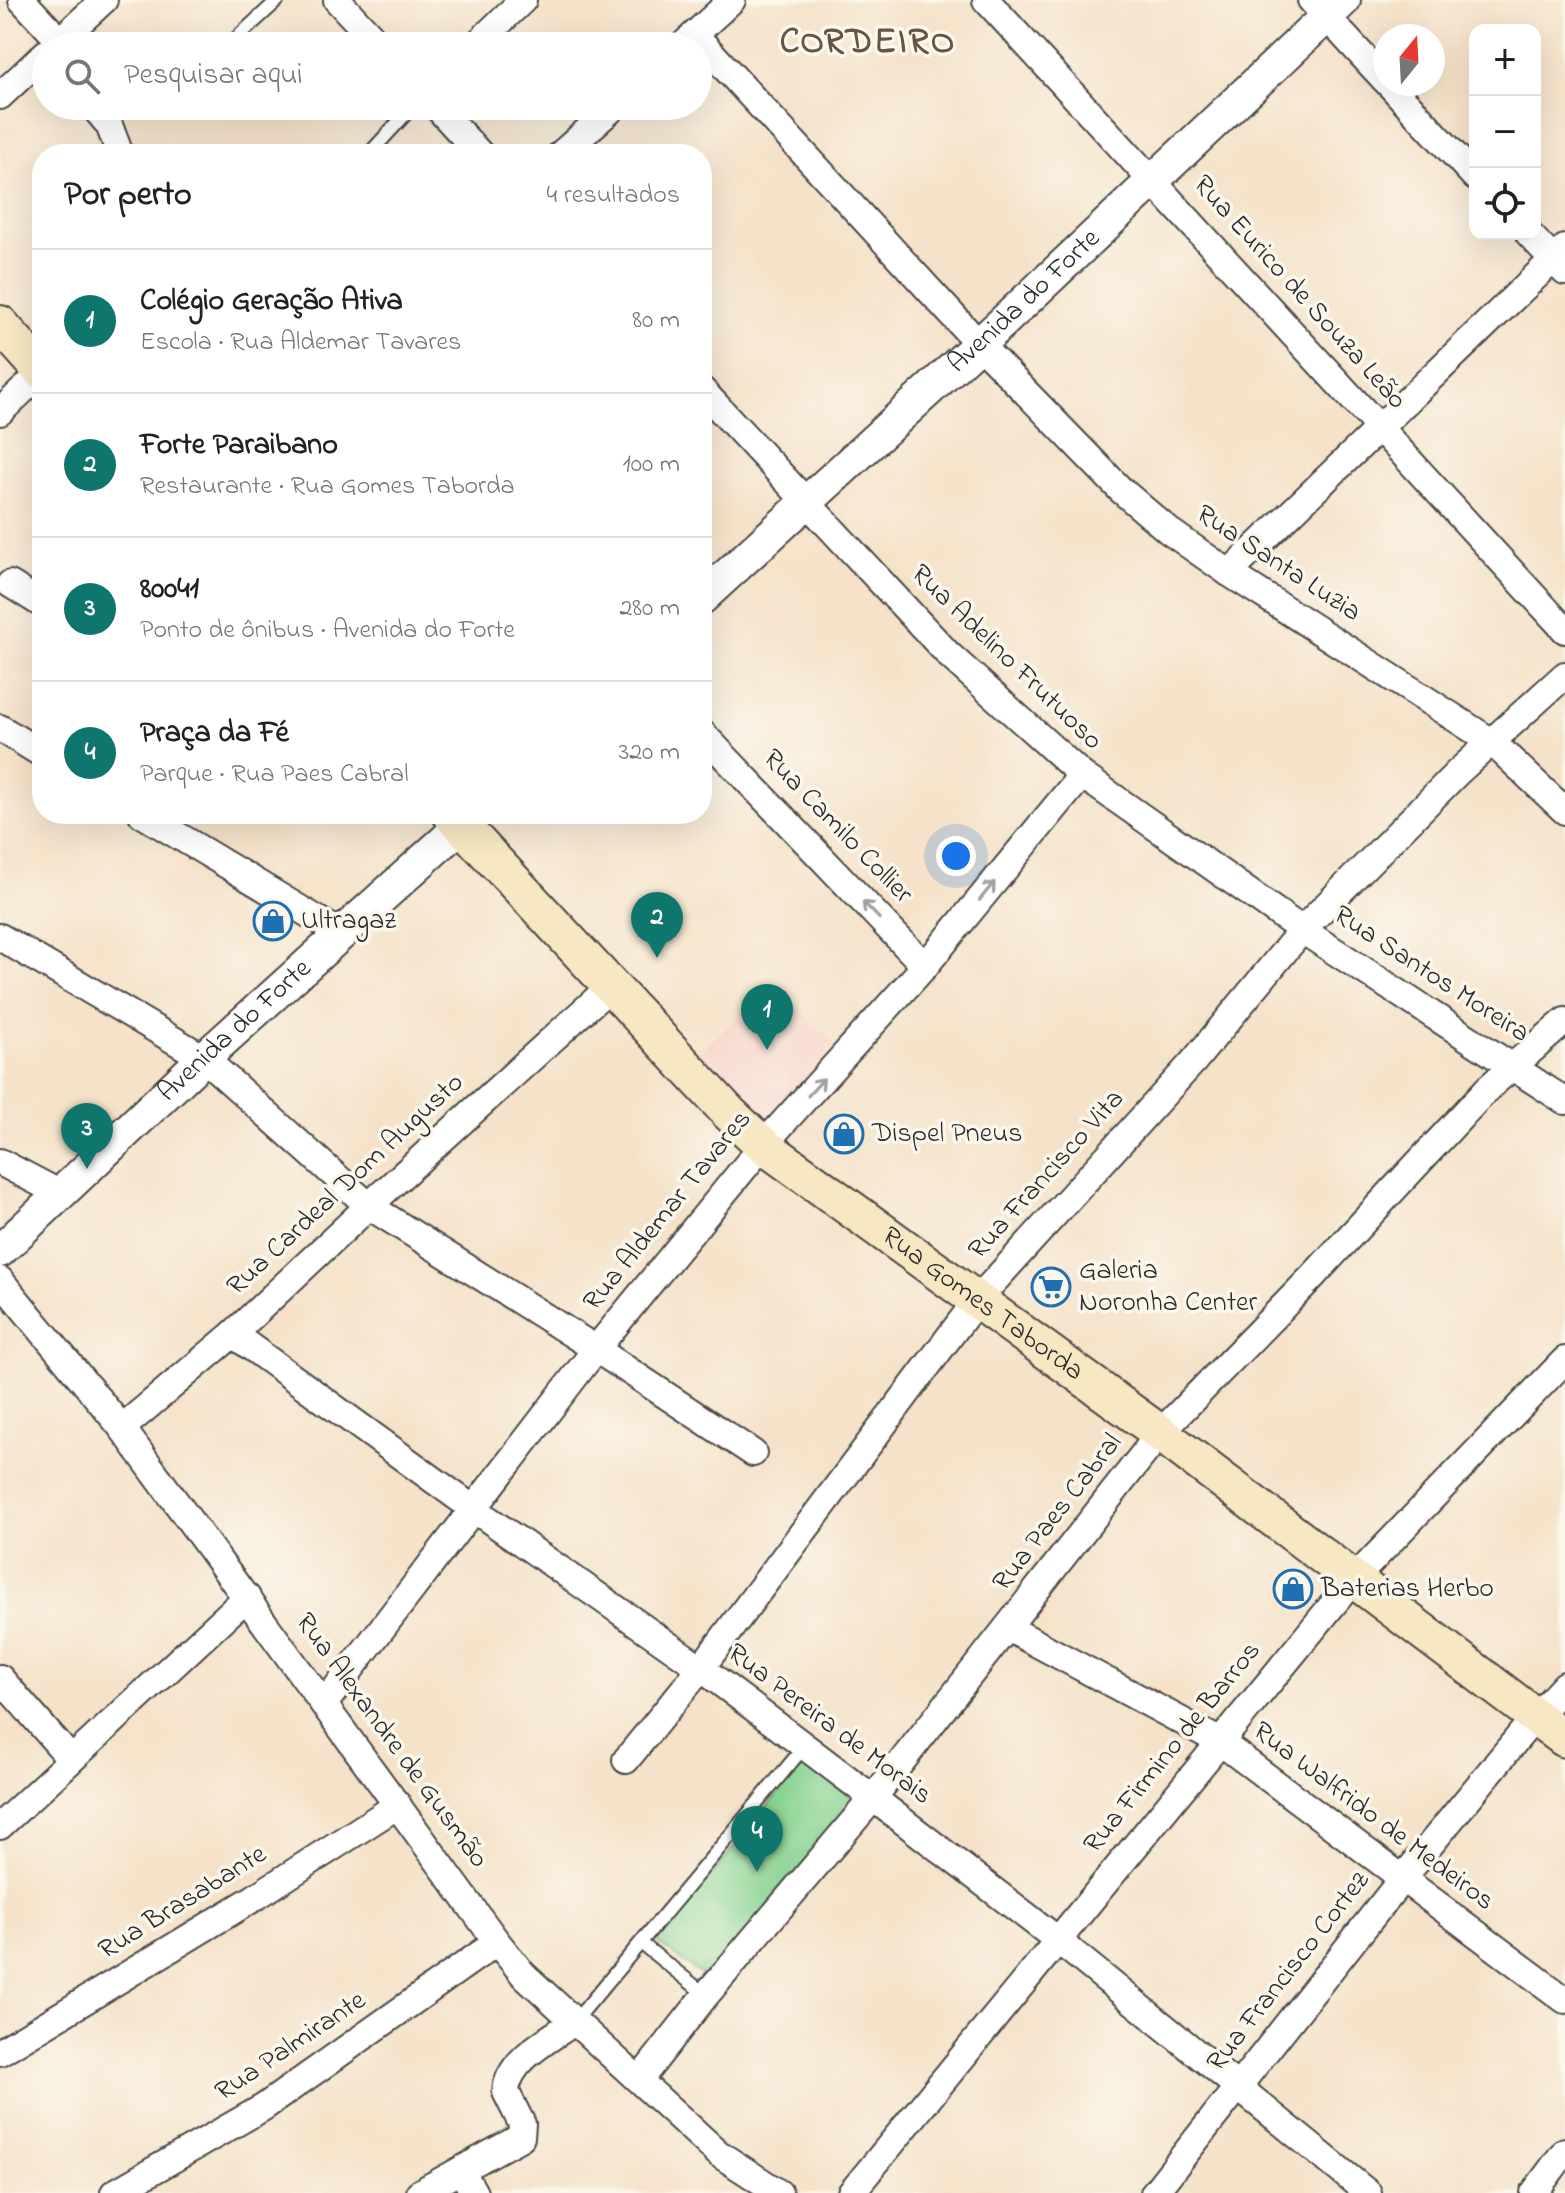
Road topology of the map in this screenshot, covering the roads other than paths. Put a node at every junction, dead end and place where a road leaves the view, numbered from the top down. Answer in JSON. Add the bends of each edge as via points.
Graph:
{"nodes":[{"id":1,"x":22,"y":0,"type":"edge"},
{"id":2,"x":104,"y":0,"type":"edge"},
{"id":3,"x":278,"y":0,"type":"edge"},
{"id":4,"x":337,"y":0,"type":"edge"},
{"id":5,"x":523,"y":0,"type":"edge"},
{"id":6,"x":732,"y":0,"type":"edge"},
{"id":7,"x":986,"y":0,"type":"edge"},
{"id":8,"x":1327,"y":6,"type":"edge"},
{"id":9,"x":38,"y":32,"type":"edge"},
{"id":10,"x":71,"y":32,"type":"edge"},
{"id":11,"x":243,"y":32,"type":"edge"},
{"id":12,"x":367,"y":32,"type":"edge"},
{"id":13,"x":490,"y":32,"type":"edge"},
{"id":14,"x":697,"y":32,"type":"edge"},
{"id":15,"x":1373,"y":64,"type":"edge"},
{"id":16,"x":712,"y":65,"type":"edge"},
{"id":17,"x":32,"y":68,"type":"edge"},
{"id":18,"x":0,"y":96,"type":"edge"},
{"id":19,"x":1400,"y":96,"type":"edge"},
{"id":20,"x":105,"y":120,"type":"edge"},
{"id":21,"x":400,"y":120,"type":"edge"},
{"id":22,"x":449,"y":120,"type":"edge"},
{"id":23,"x":599,"y":120,"type":"edge"},
{"id":24,"x":116,"y":144,"type":"edge"},
{"id":25,"x":378,"y":144,"type":"edge"},
{"id":26,"x":471,"y":144,"type":"edge"},
{"id":27,"x":572,"y":144,"type":"edge"},
{"id":28,"x":1469,"y":171,"type":"edge"},
{"id":29,"x":1154,"y":180,"type":"junction"},
{"id":30,"x":1536,"y":240,"type":"edge"},
{"id":31,"x":1561,"y":260,"type":"edge"},
{"id":32,"x":0,"y":324,"type":"edge"},
{"id":33,"x":978,"y":343,"type":"junction"},
{"id":34,"x":32,"y":360,"type":"edge"},
{"id":35,"x":32,"y":381,"type":"edge"},
{"id":36,"x":712,"y":401,"type":"edge"},
{"id":37,"x":0,"y":412,"type":"edge"},
{"id":38,"x":1378,"y":428,"type":"junction"},
{"id":39,"x":806,"y":501,"type":"junction"},
{"id":40,"x":1229,"y":573,"type":"junction"},
{"id":41,"x":10,"y":584,"type":"dead end"},
{"id":42,"x":712,"y":589,"type":"edge"},
{"id":43,"x":32,"y":598,"type":"edge"},
{"id":44,"x":1565,"y":630,"type":"edge"},
{"id":45,"x":1565,"y":675,"type":"edge"},
{"id":46,"x":0,"y":728,"type":"edge"},
{"id":47,"x":1492,"y":742,"type":"junction"},
{"id":48,"x":712,"y":743,"type":"edge"},
{"id":49,"x":32,"y":748,"type":"edge"},
{"id":50,"x":1082,"y":775,"type":"junction"},
{"id":51,"x":1565,"y":811,"type":"edge"},
{"id":52,"x":159,"y":824,"type":"edge"},
{"id":53,"x":452,"y":824,"type":"edge"},
{"id":54,"x":465,"y":824,"type":"edge"},
{"id":55,"x":1302,"y":930,"type":"junction"},
{"id":56,"x":340,"y":933,"type":"junction"},
{"id":57,"x":0,"y":937,"type":"edge"},
{"id":58,"x":925,"y":966,"type":"junction"},
{"id":59,"x":611,"y":986,"type":"junction"},
{"id":60,"x":1565,"y":1021,"type":"edge"},
{"id":61,"x":204,"y":1058,"type":"junction"},
{"id":62,"x":1513,"y":1064,"type":"junction"},
{"id":63,"x":1565,"y":1101,"type":"edge"},
{"id":64,"x":763,"y":1145,"type":"junction"},
{"id":65,"x":0,"y":1162,"type":"edge"},
{"id":66,"x":61,"y":1194,"type":"junction"},
{"id":67,"x":369,"y":1206,"type":"junction"},
{"id":68,"x":0,"y":1251,"type":"edge"},
{"id":69,"x":0,"y":1280,"type":"edge"},
{"id":70,"x":977,"y":1300,"type":"junction"},
{"id":71,"x":233,"y":1334,"type":"junction"},
{"id":72,"x":596,"y":1349,"type":"junction"},
{"id":73,"x":1565,"y":1360,"type":"edge"},
{"id":74,"x":122,"y":1428,"type":"junction"},
{"id":75,"x":1160,"y":1433,"type":"junction"},
{"id":76,"x":753,"y":1453,"type":"dead end"},
{"id":77,"x":475,"y":1510,"type":"junction"},
{"id":78,"x":1353,"y":1580,"type":"junction"},
{"id":79,"x":247,"y":1597,"type":"junction"},
{"id":80,"x":1008,"y":1628,"type":"junction"},
{"id":81,"x":701,"y":1668,"type":"junction"},
{"id":82,"x":0,"y":1678,"type":"edge"},
{"id":83,"x":1565,"y":1685,"type":"edge"},
{"id":84,"x":324,"y":1704,"type":"junction"},
{"id":85,"x":1535,"y":1717,"type":"junction"},
{"id":86,"x":1565,"y":1739,"type":"edge"},
{"id":87,"x":1219,"y":1741,"type":"junction"},
{"id":88,"x":804,"y":1747,"type":"junction"},
{"id":89,"x":70,"y":1758,"type":"junction"},
{"id":90,"x":626,"y":1760,"type":"dead end"},
{"id":91,"x":873,"y":1798,"type":"junction"},
{"id":92,"x":398,"y":1805,"type":"junction"},
{"id":93,"x":0,"y":1826,"type":"edge"},
{"id":94,"x":1402,"y":1879,"type":"junction"},
{"id":95,"x":1059,"y":1941,"type":"junction"},
{"id":96,"x":497,"y":1942,"type":"junction"},
{"id":97,"x":642,"y":1944,"type":"junction"},
{"id":98,"x":706,"y":1995,"type":"junction"},
{"id":99,"x":1565,"y":2000,"type":"edge"},
{"id":100,"x":575,"y":2021,"type":"junction"},
{"id":101,"x":0,"y":2052,"type":"edge"},
{"id":102,"x":640,"y":2079,"type":"junction"},
{"id":103,"x":1239,"y":2087,"type":"junction"},
{"id":104,"x":1565,"y":2151,"type":"edge"},
{"id":105,"x":461,"y":2170,"type":"junction"},
{"id":106,"x":114,"y":2193,"type":"edge"},
{"id":107,"x":419,"y":2193,"type":"edge"},
{"id":108,"x":474,"y":2193,"type":"edge"},
{"id":109,"x":779,"y":2193,"type":"edge"},
{"id":110,"x":851,"y":2193,"type":"edge"},
{"id":111,"x":1154,"y":2193,"type":"edge"},
{"id":112,"x":1368,"y":2193,"type":"edge"},
{"id":113,"x":1534,"y":2193,"type":"edge"}],
"edges":[{"from":1,"to":9,"type":"street"},
{"from":2,"to":10,"type":"street"},
{"from":3,"to":11,"type":"lane"},
{"from":4,"to":12,"type":"street"},
{"from":5,"to":13,"type":"street"},
{"from":6,"to":14,"type":"street"},
{"from":7,"to":29,"type":"street","name":"Rua Eurico de Souza Leão"},
{"from":8,"to":15,"type":"street"},
{"from":8,"to":29,"type":"street","name":"Avenida do Forte"},
{"from":16,"to":33,"type":"street","name":"Rua Santa Luzia"},
{"from":17,"to":18,"type":"street"},
{"from":19,"to":28,"type":"street"},
{"from":20,"to":24,"type":"street"},
{"from":21,"to":25,"type":"lane"},
{"from":22,"to":26,"type":"street"},
{"from":23,"to":27,"type":"street"},
{"from":29,"to":33,"type":"street","name":"Avenida do Forte"},
{"from":29,"to":38,"type":"street","name":"Rua Eurico de Souza Leão"},
{"from":30,"to":31,"type":"street"},
{"from":31,"to":38,"type":"street"},
{"from":32,"to":34,"type":"main road"},
{"from":33,"to":39,"type":"street","name":"Avenida do Forte"},
{"from":33,"to":40,"type":"street","name":"Rua Santa Luzia","via":[[1121,490]]},
{"from":35,"to":37,"type":"street"},
{"from":36,"to":39,"type":"street","name":"Rua Adelino Frutuoso"},
{"from":38,"to":40,"type":"street"},
{"from":38,"to":44,"type":"street","name":"Rua Eurico de Souza Leão"},
{"from":39,"to":42,"type":"street","name":"Avenida do Forte"},
{"from":39,"to":50,"type":"street","name":"Rua Adelino Frutuoso","via":[[949,655]]},
{"from":40,"to":47,"type":"street","name":"Rua Santa Luzia"},
{"from":41,"to":43,"type":"street"},
{"from":45,"to":47,"type":"street","name":"Rua Francisco Vita"},
{"from":46,"to":49,"type":"street"},
{"from":47,"to":51,"type":"street","name":"Rua Santa Luzia"},
{"from":47,"to":55,"type":"street","name":"Rua Francisco Vita"},
{"from":58,"to":48,"type":"street","name":"Rua Camilo Collier","one_way":true},
{"from":50,"to":55,"type":"street","name":"Rua Adelino Frutuoso"},
{"from":58,"to":50,"type":"street","name":"Rua Aldemar Tavares","one_way":true},
{"from":52,"to":56,"type":"street"},
{"from":53,"to":56,"type":"street","name":"Avenida do Forte"},
{"from":54,"to":59,"type":"main road","name":"Rua Gomes Taborda"},
{"from":55,"to":62,"type":"street","name":"Rua Santos Moreira"},
{"from":55,"to":70,"type":"street","name":"Rua Francisco Vita","via":[[1194,1061]]},
{"from":56,"to":61,"type":"street","name":"Avenida do Forte"},
{"from":57,"to":61,"type":"street"},
{"from":64,"to":58,"type":"street","name":"Rua Aldemar Tavares","one_way":true},
{"from":59,"to":64,"type":"main road","name":"Rua Gomes Taborda"},
{"from":59,"to":67,"type":"street","name":"Rua Cardeal Dom Augusto"},
{"from":60,"to":62,"type":"street","name":"Rua Paes Cabral"},
{"from":61,"to":66,"type":"street","name":"Avenida do Forte"},
{"from":61,"to":67,"type":"street"},
{"from":62,"to":63,"type":"street","name":"Rua Santos Moreira"},
{"from":62,"to":75,"type":"street","name":"Rua Paes Cabral"},
{"from":64,"to":70,"type":"main road","name":"Rua Gomes Taborda"},
{"from":64,"to":72,"type":"street","name":"Rua Aldemar Tavares"},
{"from":65,"to":66,"type":"street"},
{"from":66,"to":68,"type":"street","name":"Avenida do Forte"},
{"from":67,"to":71,"type":"street","name":"Rua Cardeal Dom Augusto"},
{"from":67,"to":72,"type":"street"},
{"from":69,"to":74,"type":"street","name":"Rua Alexandre de Gusmão"},
{"from":70,"to":75,"type":"main road","name":"Rua Gomes Taborda"},
{"from":70,"to":81,"type":"street","name":"Rua Francisco Vita"},
{"from":71,"to":74,"type":"street","name":"Rua Cardeal Dom Augusto"},
{"from":71,"to":77,"type":"street","name":"Rua Pereira de Morais"},
{"from":72,"to":76,"type":"street"},
{"from":72,"to":77,"type":"street","name":"Rua Aldemar Tavares"},
{"from":73,"to":78,"type":"street","name":"Rua Firmino de Barros"},
{"from":74,"to":79,"type":"street","name":"Rua Alexandre de Gusmão"},
{"from":75,"to":78,"type":"main road","name":"Rua Gomes Taborda"},
{"from":75,"to":80,"type":"street","name":"Rua Paes Cabral"},
{"from":77,"to":81,"type":"street","name":"Rua Pereira de Morais"},
{"from":77,"to":84,"type":"street","name":"Rua Aldemar Tavares"},
{"from":78,"to":85,"type":"main road","name":"Rua Gomes Taborda"},
{"from":78,"to":87,"type":"street","name":"Rua Firmino de Barros"},
{"from":79,"to":84,"type":"street","name":"Rua Alexandre de Gusmão"},
{"from":79,"to":89,"type":"street"},
{"from":80,"to":87,"type":"street","name":"Rua Walfrido de Medeiros"},
{"from":80,"to":91,"type":"street","name":"Rua Paes Cabral"},
{"from":81,"to":88,"type":"street","name":"Rua Pereira de Morais"},
{"from":81,"to":90,"type":"street","name":"Rua Francisco Vita"},
{"from":82,"to":89,"type":"street"},
{"from":83,"to":85,"type":"street","name":"Rua Francisco Cortez"},
{"from":84,"to":92,"type":"street","name":"Rua Alexandre de Gusmão"},
{"from":85,"to":86,"type":"main road","name":"Rua Gomes Taborda"},
{"from":85,"to":94,"type":"street","name":"Rua Francisco Cortez"},
{"from":87,"to":94,"type":"street","name":"Rua Walfrido de Medeiros"},
{"from":87,"to":95,"type":"street","name":"Rua Firmino de Barros"},
{"from":88,"to":91,"type":"street","name":"Rua Pereira de Morais"},
{"from":88,"to":97,"type":"lane"},
{"from":89,"to":93,"type":"street"},
{"from":91,"to":95,"type":"street","name":"Rua Pereira de Morais"},
{"from":91,"to":98,"type":"street","name":"Rua Paes Cabral"},
{"from":92,"to":96,"type":"street","name":"Rua Alexandre de Gusmão"},
{"from":92,"to":101,"type":"street","name":"Rua Brasabante"},
{"from":94,"to":99,"type":"street","name":"Rua Walfrido de Medeiros"},
{"from":94,"to":103,"type":"street","name":"Rua Francisco Cortez"},
{"from":95,"to":103,"type":"street","name":"Rua Pereira de Morais"},
{"from":95,"to":110,"type":"street","name":"Rua Firmino de Barros"},
{"from":96,"to":100,"type":"street","name":"Rua Alexandre de Gusmão"},
{"from":96,"to":106,"type":"street","name":"Rua Palmirante","via":[[264,2107]]},
{"from":97,"to":98,"type":"lane"},
{"from":97,"to":100,"type":"lane"},
{"from":98,"to":102,"type":"street","name":"Rua Paes Cabral"},
{"from":100,"to":102,"type":"street","name":"Rua Alexandre de Gusmão"},
{"from":100,"to":105,"type":"street","via":[[510,2074],[506,2092],[522,2124],[521,2137]]},
{"from":102,"to":109,"type":"street","name":"Rua Alexandre de Gusmão","via":[[719,2154]]},
{"from":103,"to":111,"type":"street","name":"Rua Francisco Cortez"},
{"from":103,"to":112,"type":"street","name":"Rua Pereira de Morais"},
{"from":104,"to":113,"type":"street"},
{"from":105,"to":107,"type":"street"},
{"from":105,"to":108,"type":"street"}]}
